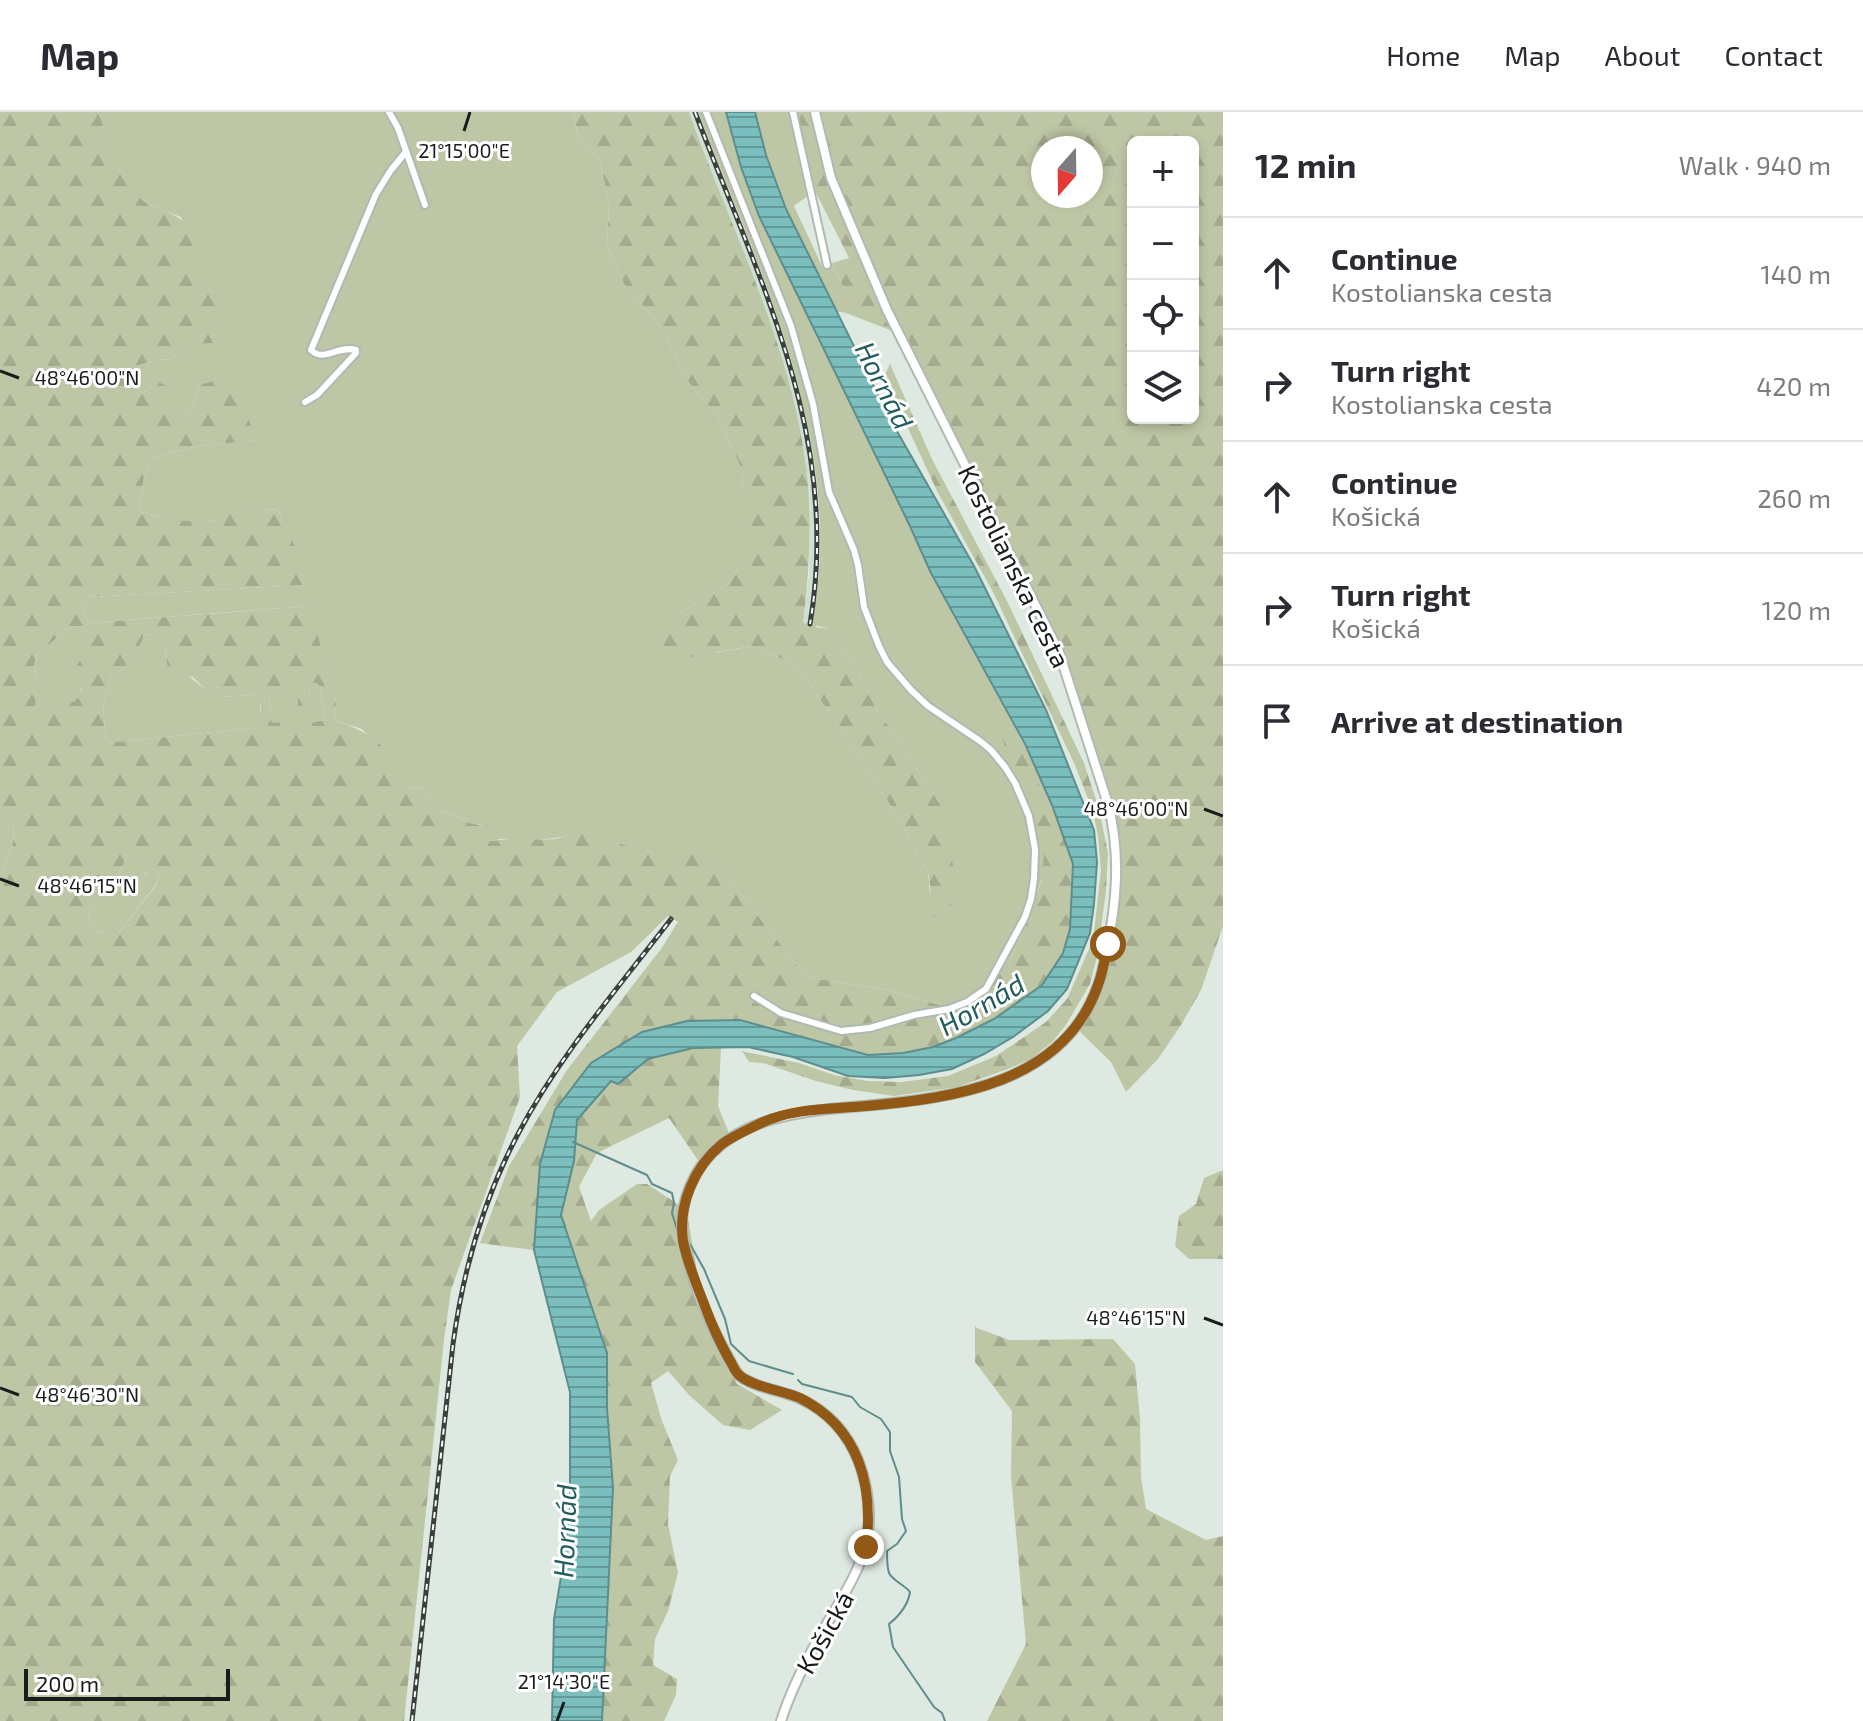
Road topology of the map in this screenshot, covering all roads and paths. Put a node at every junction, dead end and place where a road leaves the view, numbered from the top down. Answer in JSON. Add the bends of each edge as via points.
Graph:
{"nodes":[{"id":1,"x":389,"y":112,"type":"edge"},
{"id":2,"x":706,"y":112,"type":"edge"},
{"id":3,"x":793,"y":112,"type":"edge"},
{"id":4,"x":815,"y":112,"type":"edge"},
{"id":5,"x":405,"y":153,"type":"junction"},
{"id":6,"x":425,"y":205,"type":"dead end"},
{"id":7,"x":827,"y":265,"type":"dead end"},
{"id":8,"x":305,"y":402,"type":"dead end"},
{"id":9,"x":754,"y":996,"type":"dead end"},
{"id":10,"x":683,"y":1240,"type":"joint"},
{"id":11,"x":781,"y":1721,"type":"edge"}],
"edges":[{"from":1,"to":5,"type":"street"},
{"from":2,"to":9,"type":"street","via":[[791,326],[813,404],[829,492],[854,550],[864,607],[879,646],[911,690],[991,750],[1005,767],[1029,816],[1035,849],[1025,917],[986,989],[967,1002],[841,1031],[781,1013]]},
{"from":3,"to":7,"type":"street"},
{"from":4,"to":10,"type":"street","name":"Kostolianska cesta","via":[[831,178],[887,310],[1059,652],[1114,829],[1116,895],[1098,986],[1075,1027],[1054,1050],[1035,1065],[986,1086],[925,1100],[792,1114],[739,1134],[712,1154],[691,1184],[683,1210]]},
{"from":5,"to":6,"type":"street"},
{"from":5,"to":8,"type":"street","via":[[376,194],[311,350],[322,356],[343,348],[356,353]]},
{"from":10,"to":11,"type":"street","name":"Košická","via":[[713,1331],[739,1376],[799,1398],[825,1414],[858,1456],[865,1483],[866,1547]]}]}
